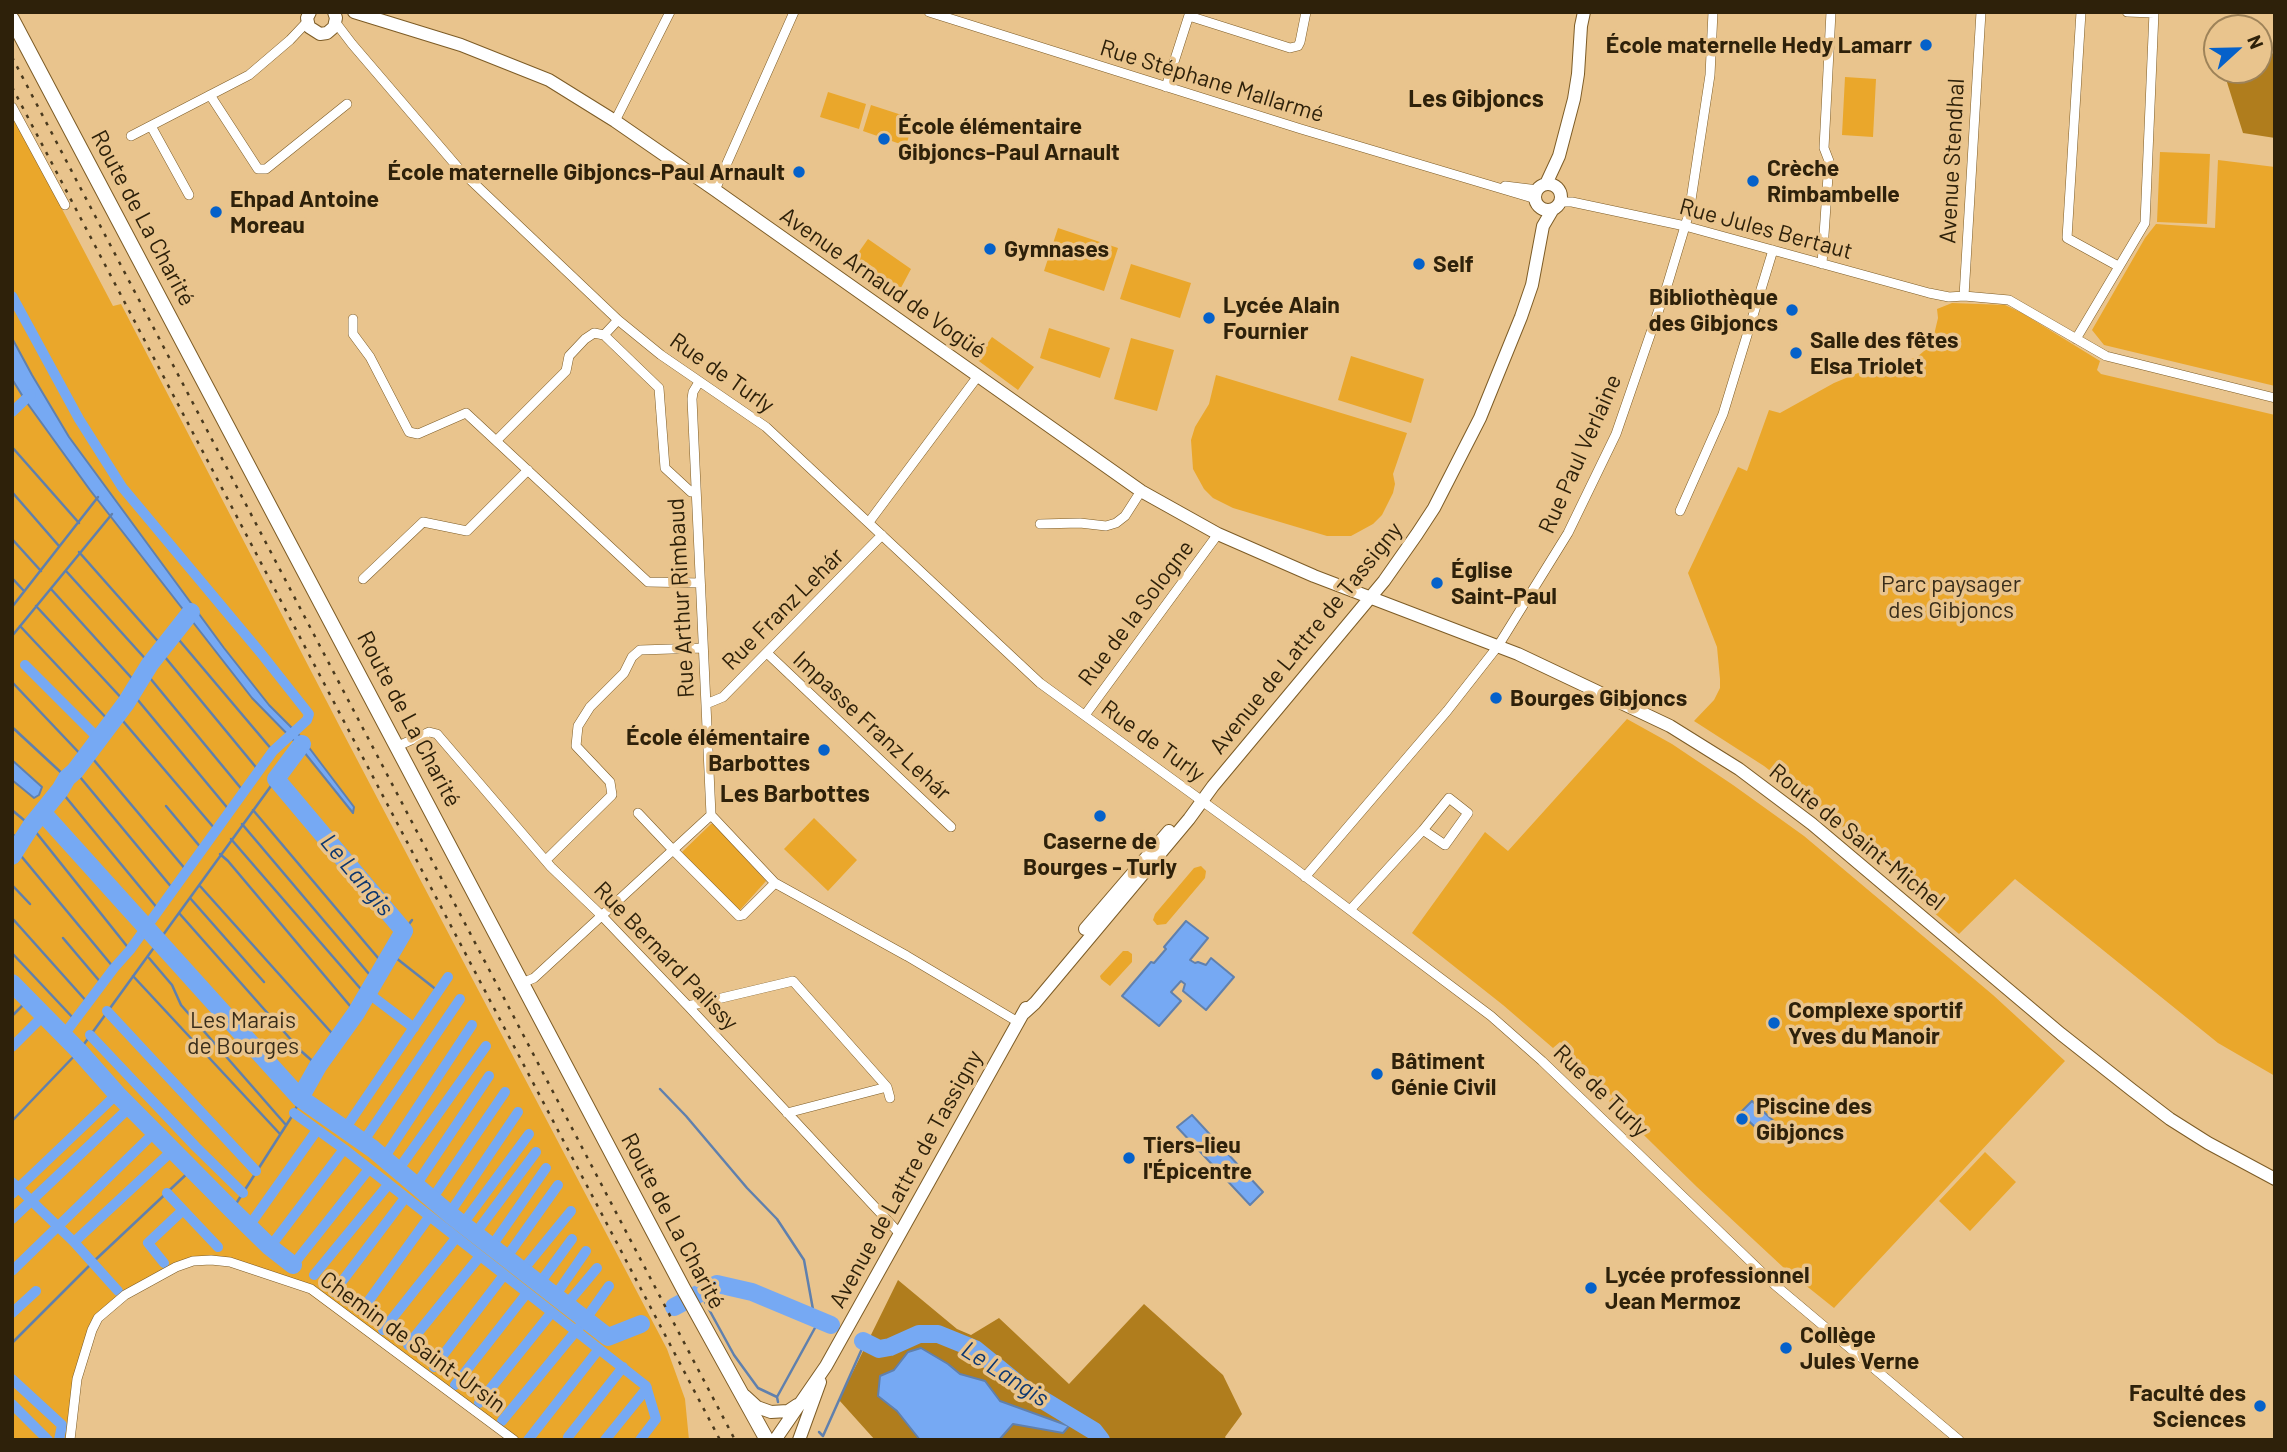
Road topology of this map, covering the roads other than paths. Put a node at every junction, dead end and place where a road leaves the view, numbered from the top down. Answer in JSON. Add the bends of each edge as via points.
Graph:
{"nodes":[{"id":1,"x":670,"y":12,"type":"edge"},
{"id":2,"x":794,"y":12,"type":"edge"},
{"id":3,"x":929,"y":12,"type":"edge"},
{"id":4,"x":1306,"y":12,"type":"edge"},
{"id":5,"x":1578,"y":12,"type":"edge"},
{"id":6,"x":1584,"y":12,"type":"edge"},
{"id":7,"x":1831,"y":12,"type":"edge"},
{"id":8,"x":1981,"y":12,"type":"edge"},
{"id":9,"x":2081,"y":12,"type":"edge"},
{"id":10,"x":2127,"y":12,"type":"edge"},
{"id":11,"x":1713,"y":13,"type":"edge"},
{"id":12,"x":2154,"y":13,"type":"edge"},
{"id":13,"x":1190,"y":14,"type":"edge"},
{"id":14,"x":308,"y":15,"type":"edge"},
{"id":15,"x":359,"y":15,"type":"edge"},
{"id":16,"x":12,"y":19,"type":"edge"},
{"id":17,"x":335,"y":19,"type":"edge"},
{"id":18,"x":1581,"y":26,"type":"junction"},
{"id":19,"x":322,"y":33,"type":"junction"},
{"id":20,"x":290,"y":40,"type":"junction"},
{"id":21,"x":352,"y":44,"type":"junction"},
{"id":22,"x":1166,"y":87,"type":"junction"},
{"id":23,"x":209,"y":95,"type":"junction"},
{"id":24,"x":347,"y":104,"type":"dead end"},
{"id":25,"x":12,"y":107,"type":"edge"},
{"id":26,"x":615,"y":121,"type":"junction"},
{"id":27,"x":151,"y":126,"type":"junction"},
{"id":28,"x":131,"y":136,"type":"dead end"},
{"id":29,"x":715,"y":190,"type":"junction"},
{"id":30,"x":189,"y":195,"type":"dead end"},
{"id":31,"x":1552,"y":198,"type":"junction"},
{"id":32,"x":65,"y":205,"type":"dead end"},
{"id":33,"x":1685,"y":226,"type":"junction"},
{"id":34,"x":1773,"y":250,"type":"junction"},
{"id":35,"x":1822,"y":264,"type":"junction"},
{"id":36,"x":2118,"y":266,"type":"junction"},
{"id":37,"x":1964,"y":296,"type":"junction"},
{"id":38,"x":353,"y":318,"type":"dead end"},
{"id":39,"x":618,"y":320,"type":"junction"},
{"id":40,"x":604,"y":335,"type":"junction"},
{"id":41,"x":2076,"y":339,"type":"junction"},
{"id":42,"x":978,"y":376,"type":"junction"},
{"id":43,"x":699,"y":382,"type":"junction"},
{"id":44,"x":2275,"y":398,"type":"edge"},
{"id":45,"x":497,"y":440,"type":"junction"},
{"id":46,"x":528,"y":470,"type":"junction"},
{"id":47,"x":1141,"y":491,"type":"junction"},
{"id":48,"x":695,"y":492,"type":"junction"},
{"id":49,"x":1680,"y":511,"type":"dead end"},
{"id":50,"x":869,"y":522,"type":"junction"},
{"id":51,"x":1040,"y":524,"type":"dead end"},
{"id":52,"x":1218,"y":534,"type":"junction"},
{"id":53,"x":882,"y":535,"type":"junction"},
{"id":54,"x":363,"y":579,"type":"dead end"},
{"id":55,"x":700,"y":583,"type":"junction"},
{"id":56,"x":1371,"y":597,"type":"junction"},
{"id":57,"x":1498,"y":646,"type":"junction"},
{"id":58,"x":703,"y":648,"type":"junction"},
{"id":59,"x":767,"y":653,"type":"junction"},
{"id":60,"x":706,"y":704,"type":"junction"},
{"id":61,"x":1085,"y":715,"type":"junction"},
{"id":62,"x":398,"y":746,"type":"junction"},
{"id":63,"x":1202,"y":800,"type":"junction"},
{"id":64,"x":638,"y":813,"type":"dead end"},
{"id":65,"x":711,"y":814,"type":"junction"},
{"id":66,"x":951,"y":827,"type":"dead end"},
{"id":67,"x":1423,"y":830,"type":"junction"},
{"id":68,"x":673,"y":850,"type":"junction"},
{"id":69,"x":546,"y":860,"type":"junction"},
{"id":70,"x":1305,"y":877,"type":"junction"},
{"id":71,"x":775,"y":883,"type":"junction"},
{"id":72,"x":1350,"y":910,"type":"junction"},
{"id":73,"x":602,"y":916,"type":"junction"},
{"id":74,"x":522,"y":983,"type":"junction"},
{"id":75,"x":688,"y":1006,"type":"junction"},
{"id":76,"x":1021,"y":1017,"type":"junction"},
{"id":77,"x":887,"y":1087,"type":"junction"},
{"id":78,"x":890,"y":1098,"type":"dead end"},
{"id":79,"x":787,"y":1113,"type":"junction"},
{"id":80,"x":2275,"y":1179,"type":"edge"},
{"id":81,"x":899,"y":1233,"type":"junction"},
{"id":82,"x":826,"y":1366,"type":"junction"},
{"id":83,"x":741,"y":1392,"type":"junction"},
{"id":84,"x":800,"y":1403,"type":"junction"},
{"id":85,"x":70,"y":1440,"type":"edge"},
{"id":86,"x":514,"y":1440,"type":"edge"},
{"id":87,"x":766,"y":1440,"type":"edge"},
{"id":88,"x":775,"y":1440,"type":"edge"},
{"id":89,"x":799,"y":1440,"type":"edge"},
{"id":90,"x":1959,"y":1440,"type":"edge"}],
"edges":[{"from":1,"to":26,"type":"street"},
{"from":2,"to":29,"type":"street"},
{"from":3,"to":22,"type":"street","name":"Rue Stéphane Mallarmé"},
{"from":4,"to":13,"type":"street","via":[[1300,42],[1290,48]]},
{"from":5,"to":18,"type":"street","name":"Avenue de Lattre de Tassigny"},
{"from":6,"to":18,"type":"street","name":"Avenue de Lattre de Tassigny"},
{"from":7,"to":35,"type":"street"},
{"from":8,"to":37,"type":"street","name":"Avenue Stendhal"},
{"from":9,"to":36,"type":"street","via":[[2067,238]]},
{"from":10,"to":12,"type":"street"},
{"from":11,"to":33,"type":"street","name":"Rue Paul Verlaine","via":[[1710,75]]},
{"from":12,"to":36,"type":"street","via":[[2145,223]]},
{"from":13,"to":22,"type":"street"},
{"from":14,"to":19,"type":"street","via":[[309,27]]},
{"from":14,"to":20,"type":"street"},
{"from":15,"to":17,"type":"street","name":"Avenue Arnaud de Vogüé"},
{"from":15,"to":26,"type":"street","name":"Avenue Arnaud de Vogüé","via":[[461,45],[549,80]]},
{"from":16,"to":62,"type":"main road","name":"Route de La Charité"},
{"from":17,"to":19,"type":"street","via":[[334,27]]},
{"from":17,"to":21,"type":"street","name":"Rue de Turly"},
{"from":18,"to":31,"type":"street","name":"Avenue de Lattre de Tassigny","via":[[1578,74]]},
{"from":19,"to":20,"type":"street"},
{"from":19,"to":21,"type":"street","name":"Rue de Turly"},
{"from":20,"to":23,"type":"street","via":[[249,75]]},
{"from":21,"to":39,"type":"street","name":"Rue de Turly","via":[[460,170]]},
{"from":22,"to":31,"type":"street","name":"Rue Stéphane Mallarmé","via":[[1484,184]]},
{"from":23,"to":24,"type":"street","via":[[258,169],[265,169]]},
{"from":23,"to":27,"type":"street"},
{"from":25,"to":32,"type":"street"},
{"from":26,"to":29,"type":"street","name":"Avenue Arnaud de Vogüé"},
{"from":27,"to":28,"type":"street"},
{"from":27,"to":30,"type":"street"},
{"from":29,"to":42,"type":"street","name":"Avenue Arnaud de Vogüé"},
{"from":31,"to":33,"type":"street","name":"Rue Jules Bertaut"},
{"from":31,"to":56,"type":"street","name":"Avenue de Lattre de Tassigny","via":[[1528,296],[1480,418],[1434,508]]},
{"from":33,"to":34,"type":"street","name":"Rue Jules Bertaut"},
{"from":33,"to":57,"type":"street","name":"Rue Paul Verlaine","via":[[1616,434],[1569,533]]},
{"from":34,"to":35,"type":"street","name":"Rue Jules Bertaut"},
{"from":34,"to":49,"type":"street","via":[[1723,414]]},
{"from":35,"to":37,"type":"street","name":"Rue Jules Bertaut","via":[[1929,293]]},
{"from":36,"to":41,"type":"street"},
{"from":37,"to":41,"type":"street","via":[[2009,300]]},
{"from":38,"to":45,"type":"street","via":[[353,334],[409,432],[418,434],[466,413]]},
{"from":39,"to":40,"type":"street"},
{"from":39,"to":43,"type":"street","name":"Rue de Turly"},
{"from":40,"to":45,"type":"street","via":[[594,333],[585,339],[569,356],[566,371]]},
{"from":40,"to":48,"type":"street","via":[[659,388],[665,468]]},
{"from":41,"to":44,"type":"street","via":[[2106,356]]},
{"from":42,"to":47,"type":"street","name":"Avenue Arnaud de Vogüé"},
{"from":42,"to":50,"type":"street"},
{"from":43,"to":48,"type":"street","name":"Rue Arthur Rimbaud","via":[[692,398]]},
{"from":43,"to":50,"type":"street","name":"Rue de Turly","via":[[766,427]]},
{"from":45,"to":46,"type":"street"},
{"from":46,"to":54,"type":"street","via":[[467,531],[423,522]]},
{"from":46,"to":55,"type":"street","via":[[648,582]]},
{"from":47,"to":51,"type":"street","via":[[1116,523]]},
{"from":47,"to":52,"type":"street","name":"Avenue Arnaud de Vogüé"},
{"from":48,"to":55,"type":"street","name":"Rue Arthur Rimbaud"},
{"from":50,"to":53,"type":"street","name":"Rue de Turly"},
{"from":52,"to":56,"type":"street","name":"Avenue Arnaud de Vogüé"},
{"from":52,"to":61,"type":"street","name":"Rue de la Sologne"},
{"from":53,"to":59,"type":"street","name":"Rue Franz Lehár"},
{"from":53,"to":61,"type":"street","name":"Rue de Turly","via":[[1040,683]]},
{"from":55,"to":58,"type":"street","name":"Rue Arthur Rimbaud"},
{"from":56,"to":57,"type":"street","name":"Route de Saint-Michel"},
{"from":56,"to":63,"type":"street","name":"Avenue de Lattre de Tassigny"},
{"from":57,"to":70,"type":"street","name":"Rue Paul Verlaine"},
{"from":57,"to":80,"type":"street","name":"Route de Saint-Michel","via":[[1670,726],[1739,769],[1812,824],[2132,1090],[2189,1131]]},
{"from":58,"to":60,"type":"street","name":"Rue Arthur Rimbaud"},
{"from":58,"to":69,"type":"street","via":[[640,650],[590,708],[578,726],[576,746],[610,782],[612,795]]},
{"from":59,"to":60,"type":"street","name":"Rue Franz Lehár","via":[[723,697]]},
{"from":59,"to":66,"type":"street","name":"Impasse Franz Lehár"},
{"from":60,"to":65,"type":"street","name":"Rue Arthur Rimbaud"},
{"from":61,"to":63,"type":"street","name":"Rue de Turly"},
{"from":62,"to":69,"type":"street","name":"Rue Bernard Palissy","via":[[429,732],[438,734]]},
{"from":62,"to":74,"type":"main road","name":"Route de La Charité"},
{"from":63,"to":70,"type":"street","name":"Rue de Turly"},
{"from":63,"to":76,"type":"street","name":"Avenue de Lattre de Tassigny"},
{"from":64,"to":68,"type":"street"},
{"from":65,"to":68,"type":"street"},
{"from":65,"to":71,"type":"street"},
{"from":67,"to":67,"type":"street","via":[[1450,798],[1468,813],[1445,845]]},
{"from":67,"to":72,"type":"street"},
{"from":68,"to":71,"type":"street","via":[[739,916]]},
{"from":68,"to":73,"type":"street"},
{"from":69,"to":73,"type":"street","name":"Rue Bernard Palissy"},
{"from":70,"to":72,"type":"street","name":"Rue de Turly"},
{"from":71,"to":76,"type":"street"},
{"from":72,"to":90,"type":"street","name":"Rue de Turly","via":[[1491,1016],[1775,1285]]},
{"from":73,"to":74,"type":"street","via":[[534,978]]},
{"from":73,"to":75,"type":"street","name":"Rue Bernard Palissy"},
{"from":74,"to":83,"type":"main road","name":"Route de La Charité"},
{"from":75,"to":77,"type":"street","via":[[793,981]]},
{"from":75,"to":79,"type":"street","name":"Rue Bernard Palissy"},
{"from":76,"to":81,"type":"street","name":"Avenue de Lattre de Tassigny"},
{"from":77,"to":78,"type":"street"},
{"from":77,"to":79,"type":"street"},
{"from":79,"to":81,"type":"street","name":"Rue Bernard Palissy"},
{"from":81,"to":82,"type":"street","name":"Avenue de Lattre de Tassigny"},
{"from":82,"to":84,"type":"street","name":"Avenue de Lattre de Tassigny"},
{"from":82,"to":89,"type":"street","name":"Avenue de Lattre de Tassigny"},
{"from":83,"to":84,"type":"street","via":[[757,1407],[771,1412]]},
{"from":83,"to":87,"type":"main road","name":"Route de La Charité"},
{"from":84,"to":88,"type":"street","name":"Avenue de Lattre de Tassigny"},
{"from":85,"to":86,"type":"street","name":"Chemin de Saint-Ursin","via":[[77,1379],[98,1318],[125,1295],[176,1267],[211,1260],[311,1289]]}]}
